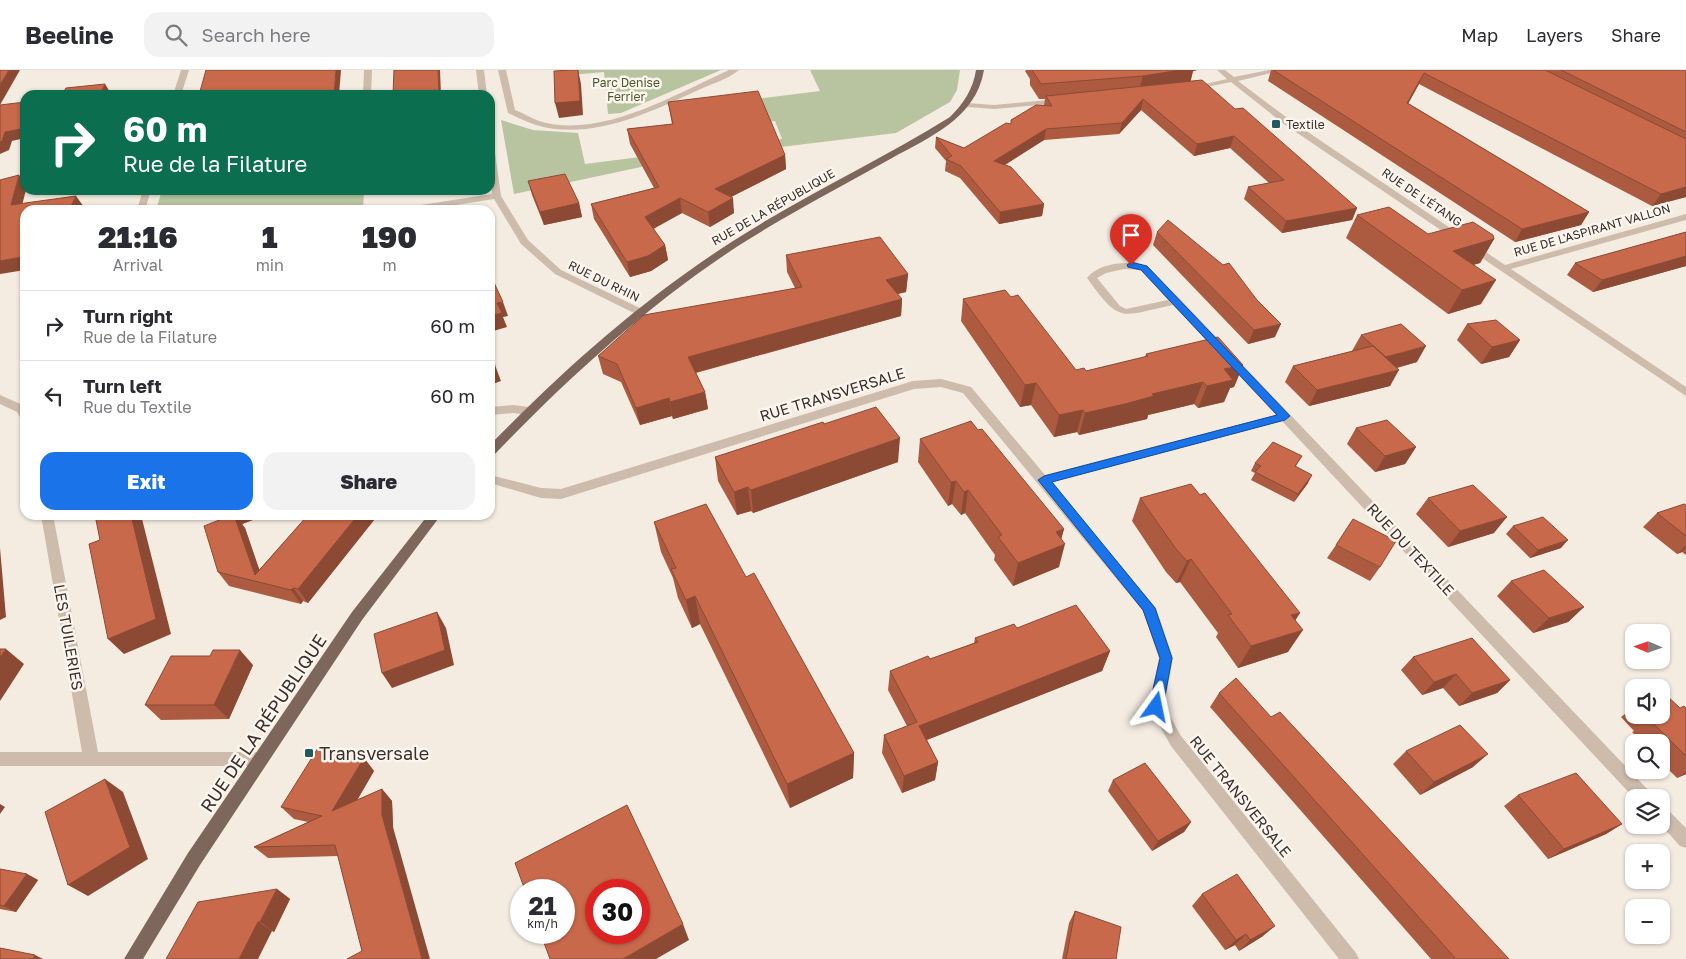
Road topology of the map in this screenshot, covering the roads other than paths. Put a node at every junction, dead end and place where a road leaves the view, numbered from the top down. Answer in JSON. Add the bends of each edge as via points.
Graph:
{"nodes":[{"id":1,"x":185,"y":70,"type":"edge"},
{"id":2,"x":368,"y":70,"type":"edge"},
{"id":3,"x":480,"y":70,"type":"edge"},
{"id":4,"x":502,"y":70,"type":"edge"},
{"id":5,"x":735,"y":70,"type":"edge"},
{"id":6,"x":980,"y":70,"type":"edge"},
{"id":7,"x":1221,"y":70,"type":"edge"},
{"id":8,"x":1280,"y":70,"type":"edge"},
{"id":9,"x":1234,"y":80,"type":"junction"},
{"id":10,"x":179,"y":90,"type":"edge"},
{"id":11,"x":368,"y":90,"type":"edge"},
{"id":12,"x":482,"y":90,"type":"edge"},
{"id":13,"x":1184,"y":90,"type":"edge"},
{"id":14,"x":1072,"y":100,"type":"edge"},
{"id":15,"x":967,"y":105,"type":"junction"},
{"id":16,"x":495,"y":181,"type":"edge"},
{"id":17,"x":497,"y":196,"type":"junction"},
{"id":18,"x":440,"y":205,"type":"edge"},
{"id":19,"x":1686,"y":217,"type":"edge"},
{"id":20,"x":1504,"y":268,"type":"junction"},
{"id":21,"x":1176,"y":301,"type":"junction"},
{"id":22,"x":640,"y":312,"type":"junction"},
{"id":23,"x":1686,"y":392,"type":"edge"},
{"id":24,"x":0,"y":399,"type":"edge"},
{"id":25,"x":20,"y":409,"type":"edge"},
{"id":26,"x":495,"y":411,"type":"edge"},
{"id":27,"x":529,"y":411,"type":"junction"},
{"id":28,"x":1285,"y":416,"type":"junction"},
{"id":29,"x":495,"y":447,"type":"edge"},
{"id":30,"x":495,"y":480,"type":"edge"},
{"id":31,"x":1044,"y":480,"type":"junction"},
{"id":32,"x":48,"y":520,"type":"edge"},
{"id":33,"x":431,"y":520,"type":"edge"},
{"id":34,"x":91,"y":758,"type":"junction"},
{"id":35,"x":0,"y":759,"type":"edge"},
{"id":36,"x":260,"y":759,"type":"junction"},
{"id":37,"x":1637,"y":789,"type":"edge"},
{"id":38,"x":1670,"y":823,"type":"edge"},
{"id":39,"x":1686,"y":840,"type":"edge"},
{"id":40,"x":133,"y":959,"type":"edge"},
{"id":41,"x":1350,"y":959,"type":"edge"}],
"edges":[{"from":1,"to":10,"type":"street"},
{"from":2,"to":11,"type":"street"},
{"from":3,"to":12,"type":"street"},
{"from":4,"to":5,"type":"street","via":[[511,111],[526,120],[556,127],[618,122]]},
{"from":6,"to":15,"type":"main road","name":"RUE DE LA RÉPUBLIQUE"},
{"from":7,"to":9,"type":"street","name":"RUE DE L'ÉTANG"},
{"from":8,"to":9,"type":"street"},
{"from":9,"to":13,"type":"street"},
{"from":9,"to":20,"type":"street","name":"RUE DE L'ÉTANG","via":[[1287,122]]},
{"from":14,"to":15,"type":"street","via":[[994,107]]},
{"from":15,"to":22,"type":"main road","name":"RUE DE LA RÉPUBLIQUE","via":[[928,135],[736,243]]},
{"from":16,"to":17,"type":"street","name":"RUE DU RHIN"},
{"from":17,"to":18,"type":"street"},
{"from":17,"to":22,"type":"street","name":"RUE DU RHIN","via":[[524,242],[558,272]]},
{"from":19,"to":20,"type":"street","name":"RUE DE L'ASPIRANT VALLON"},
{"from":20,"to":23,"type":"street","name":"RUE DE L'ÉTANG"},
{"from":21,"to":21,"type":"street","name":"RUE DU TEXTILE","via":[[1144,268],[1131,265],[1097,272],[1092,278],[1116,308],[1125,312]]},
{"from":21,"to":28,"type":"street","name":"RUE DU TEXTILE"},
{"from":22,"to":27,"type":"main road","name":"RUE DE LA RÉPUBLIQUE"},
{"from":24,"to":25,"type":"street"},
{"from":26,"to":27,"type":"street"},
{"from":27,"to":29,"type":"main road","name":"RUE DE LA RÉPUBLIQUE"},
{"from":28,"to":31,"type":"street"},
{"from":28,"to":37,"type":"street","name":"RUE DU TEXTILE"},
{"from":30,"to":31,"type":"street","name":"RUE TRANSVERSALE","via":[[541,493],[561,494],[913,385],[941,383],[967,390]]},
{"from":31,"to":41,"type":"street","name":"RUE TRANSVERSALE","via":[[1149,608],[1166,658],[1156,707],[1176,741]]},
{"from":32,"to":34,"type":"street","name":"LES TUILERIES"},
{"from":33,"to":36,"type":"main road","name":"RUE DE LA RÉPUBLIQUE","via":[[357,616]]},
{"from":34,"to":35,"type":"street"},
{"from":34,"to":36,"type":"street"},
{"from":36,"to":40,"type":"main road","name":"RUE DE LA RÉPUBLIQUE"},
{"from":38,"to":39,"type":"street"}]}
